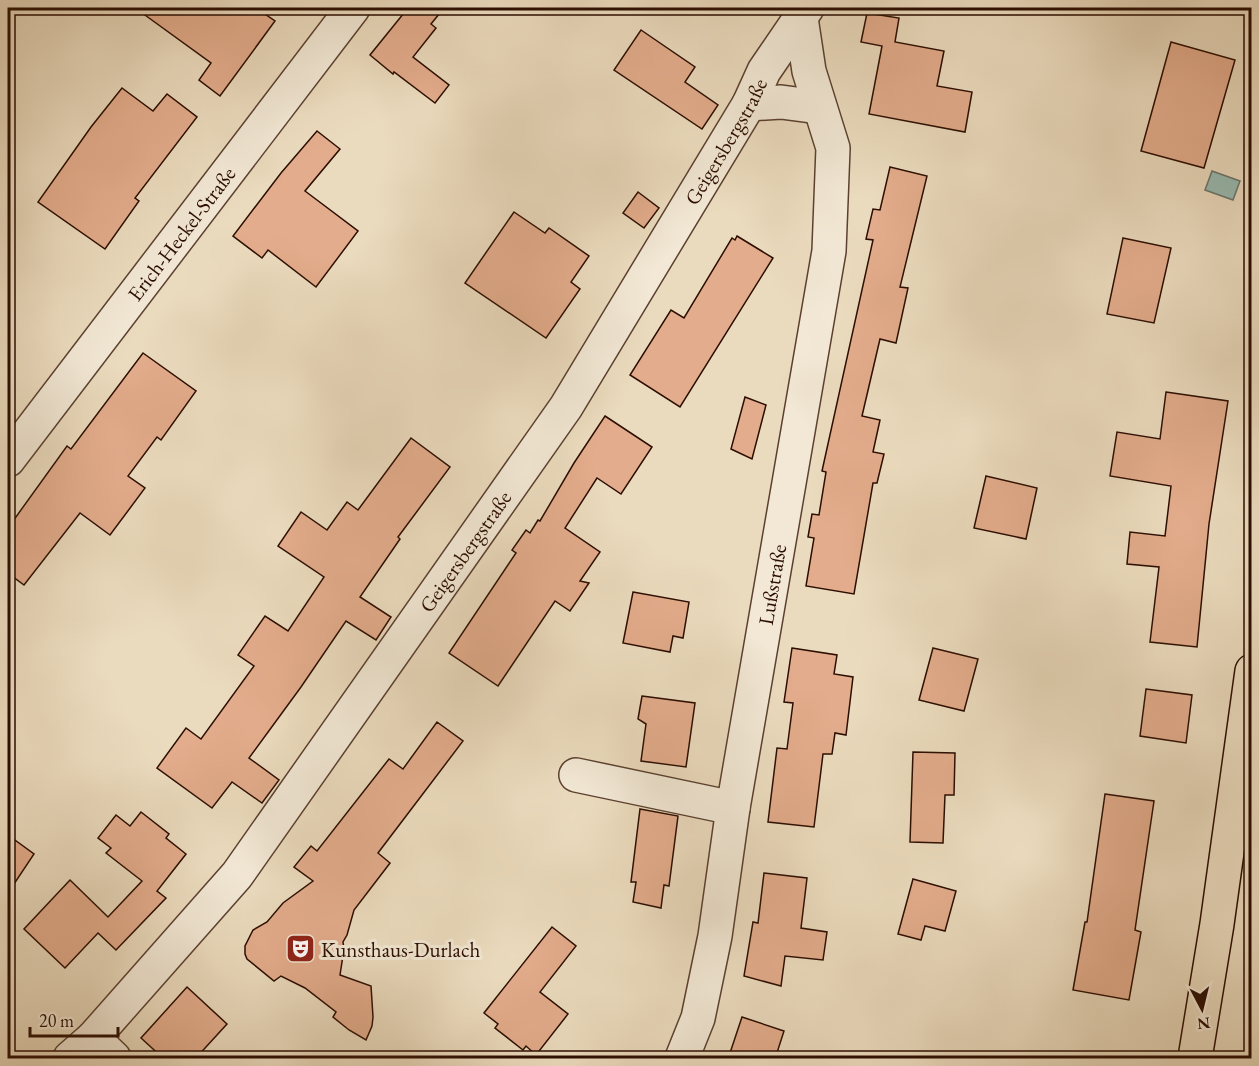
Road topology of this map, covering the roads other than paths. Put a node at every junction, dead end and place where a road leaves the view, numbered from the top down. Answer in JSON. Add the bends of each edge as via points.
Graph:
{"nodes":[{"id":1,"x":354,"y":8,"type":"edge"},
{"id":2,"x":804,"y":13,"type":"edge"},
{"id":3,"x":749,"y":104,"type":"junction"},
{"id":4,"x":819,"y":107,"type":"junction"},
{"id":5,"x":8,"y":460,"type":"edge"},
{"id":6,"x":1251,"y":671,"type":"edge"},
{"id":7,"x":576,"y":775,"type":"dead end"},
{"id":8,"x":733,"y":808,"type":"junction"},
{"id":9,"x":93,"y":1052,"type":"edge"},
{"id":10,"x":682,"y":1059,"type":"edge"},
{"id":11,"x":1196,"y":1059,"type":"edge"}],
"edges":[{"from":1,"to":5,"type":"street","name":"Erich-Heckel-Straße"},
{"from":2,"to":3,"type":"street","name":"Geigersbergstraße","via":[[764,71]]},
{"from":2,"to":4,"type":"street","name":"Lußstraße","via":[[809,71]]},
{"from":3,"to":4,"type":"street","via":[[781,102]]},
{"from":3,"to":9,"type":"street","name":"Geigersbergstraße","via":[[566,407],[237,875]]},
{"from":4,"to":8,"type":"street","name":"Lußstraße","via":[[833,148],[829,251]]},
{"from":6,"to":11,"type":"main road"},
{"from":7,"to":8,"type":"street"},
{"from":8,"to":10,"type":"street","name":"Lußstraße","via":[[715,936],[698,1018]]}]}
